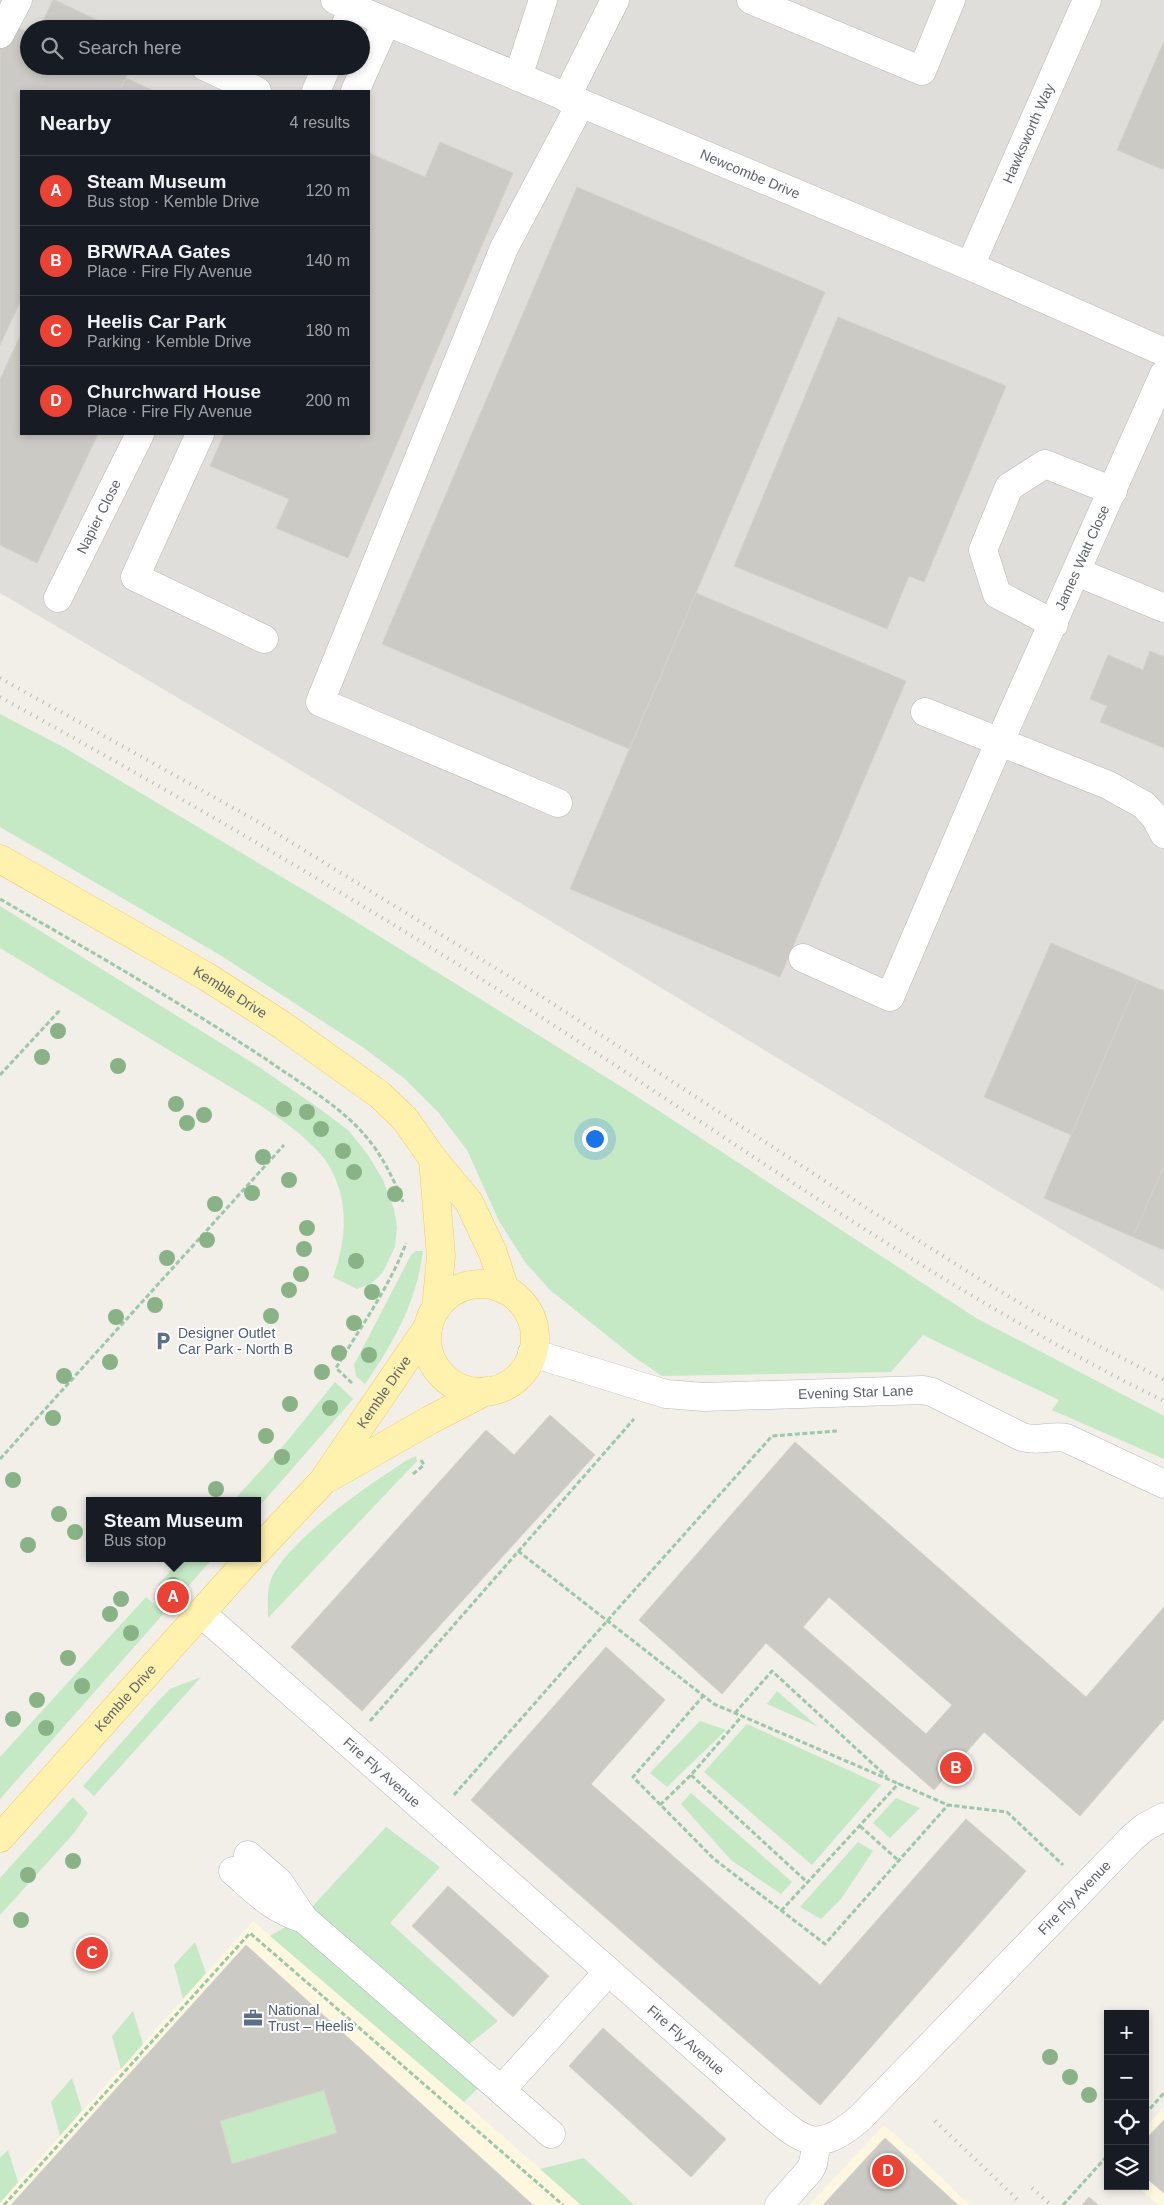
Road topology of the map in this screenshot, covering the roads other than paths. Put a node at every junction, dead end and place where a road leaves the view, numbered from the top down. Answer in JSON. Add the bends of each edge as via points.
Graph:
{"nodes":[{"id":1,"x":18,"y":0,"type":"edge"},
{"id":2,"x":543,"y":0,"type":"edge"},
{"id":3,"x":615,"y":0,"type":"edge"},
{"id":4,"x":751,"y":0,"type":"edge"},
{"id":5,"x":951,"y":0,"type":"edge"},
{"id":6,"x":1087,"y":0,"type":"edge"},
{"id":7,"x":344,"y":12,"type":"edge"},
{"id":8,"x":386,"y":22,"type":"junction"},
{"id":9,"x":0,"y":34,"type":"edge"},
{"id":10,"x":370,"y":58,"type":"edge"},
{"id":11,"x":223,"y":75,"type":"edge"},
{"id":12,"x":323,"y":75,"type":"edge"},
{"id":13,"x":362,"y":75,"type":"edge"},
{"id":14,"x":518,"y":76,"type":"junction"},
{"id":15,"x":255,"y":90,"type":"edge"},
{"id":16,"x":316,"y":90,"type":"edge"},
{"id":17,"x":355,"y":90,"type":"edge"},
{"id":18,"x":573,"y":100,"type":"junction"},
{"id":19,"x":970,"y":266,"type":"junction"},
{"id":20,"x":1164,"y":352,"type":"edge"},
{"id":21,"x":1164,"y":374,"type":"edge"},
{"id":22,"x":140,"y":435,"type":"edge"},
{"id":23,"x":200,"y":435,"type":"edge"},
{"id":24,"x":1113,"y":491,"type":"junction"},
{"id":25,"x":1077,"y":572,"type":"junction"},
{"id":26,"x":58,"y":598,"type":"dead end"},
{"id":27,"x":1164,"y":608,"type":"edge"},
{"id":28,"x":1054,"y":624,"type":"junction"},
{"id":29,"x":264,"y":639,"type":"dead end"},
{"id":30,"x":925,"y":712,"type":"dead end"},
{"id":31,"x":1001,"y":742,"type":"junction"},
{"id":32,"x":558,"y":803,"type":"dead end"},
{"id":33,"x":1164,"y":834,"type":"edge"},
{"id":34,"x":0,"y":859,"type":"edge"},
{"id":35,"x":804,"y":958,"type":"dead end"},
{"id":36,"x":433,"y":1159,"type":"junction"},
{"id":37,"x":505,"y":1290,"type":"junction"},
{"id":38,"x":432,"y":1318,"type":"junction"},
{"id":39,"x":532,"y":1353,"type":"junction"},
{"id":40,"x":486,"y":1391,"type":"junction"},
{"id":41,"x":323,"y":1481,"type":"junction"},
{"id":42,"x":1164,"y":1484,"type":"edge"},
{"id":43,"x":261,"y":1547,"type":"edge"},
{"id":44,"x":246,"y":1562,"type":"edge"},
{"id":45,"x":201,"y":1613,"type":"junction"},
{"id":46,"x":1164,"y":1817,"type":"edge"},
{"id":47,"x":0,"y":1838,"type":"edge"},
{"id":48,"x":240,"y":1863,"type":"dead end"},
{"id":49,"x":608,"y":1972,"type":"junction"},
{"id":50,"x":501,"y":2090,"type":"junction"},
{"id":51,"x":551,"y":2134,"type":"dead end"},
{"id":52,"x":817,"y":2141,"type":"junction"},
{"id":53,"x":780,"y":2205,"type":"edge"}],
"edges":[{"from":1,"to":9,"type":"street"},
{"from":2,"to":14,"type":"street"},
{"from":3,"to":18,"type":"street"},
{"from":4,"to":5,"type":"street","via":[[922,71]]},
{"from":6,"to":19,"type":"street","name":"Hawksworth Way"},
{"from":7,"to":8,"type":"street","name":"Newcombe Drive"},
{"from":8,"to":10,"type":"street"},
{"from":8,"to":14,"type":"street","name":"Newcombe Drive"},
{"from":11,"to":15,"type":"street"},
{"from":12,"to":16,"type":"street"},
{"from":13,"to":17,"type":"street"},
{"from":14,"to":18,"type":"street","name":"Newcombe Drive"},
{"from":18,"to":19,"type":"street","name":"Newcombe Drive"},
{"from":18,"to":32,"type":"street","via":[[504,248],[320,702]]},
{"from":19,"to":20,"type":"street","name":"Newcombe Drive"},
{"from":21,"to":24,"type":"street","name":"James Watt Close"},
{"from":22,"to":26,"type":"street","name":"Napier Close"},
{"from":23,"to":29,"type":"street","via":[[135,577]]},
{"from":24,"to":25,"type":"street","name":"James Watt Close"},
{"from":24,"to":28,"type":"street","via":[[1045,464],[1009,487],[983,550],[996,594]]},
{"from":25,"to":27,"type":"street"},
{"from":25,"to":28,"type":"street","name":"James Watt Close"},
{"from":28,"to":31,"type":"street","name":"James Watt Close"},
{"from":30,"to":31,"type":"street"},
{"from":31,"to":33,"type":"street","via":[[1108,785],[1144,805]]},
{"from":31,"to":35,"type":"street","name":"James Watt Close","via":[[890,997]]},
{"from":34,"to":36,"type":"main road","name":"Kemble Drive","via":[[204,975],[282,1025],[380,1095],[405,1119]]},
{"from":36,"to":37,"type":"main road","name":"Kemble Drive","via":[[469,1202],[493,1253]]},
{"from":36,"to":38,"type":"main road","name":"Kemble Drive","via":[[441,1234],[440,1275]]},
{"from":37,"to":38,"type":"main road","via":[[484,1284],[466,1286],[450,1294]]},
{"from":37,"to":39,"type":"main road","via":[[522,1303],[531,1318],[535,1336]]},
{"from":38,"to":40,"type":"main road","via":[[428,1348],[439,1372],[460,1388]]},
{"from":38,"to":41,"type":"main road","name":"Kemble Drive"},
{"from":39,"to":40,"type":"main road","via":[[515,1379]]},
{"from":39,"to":42,"type":"street","name":"Evening Star Lane","via":[[657,1392],[704,1397],[923,1390],[1022,1437],[1037,1440],[1057,1436],[1066,1438]]},
{"from":40,"to":41,"type":"main road","name":"Kemble Drive"},
{"from":41,"to":43,"type":"main road","name":"Kemble Drive"},
{"from":44,"to":45,"type":"main road","name":"Kemble Drive"},
{"from":45,"to":47,"type":"main road","name":"Kemble Drive"},
{"from":45,"to":49,"type":"street","name":"Fire Fly Avenue"},
{"from":46,"to":52,"type":"street","name":"Fire Fly Avenue","via":[[1133,1837],[860,2118],[836,2137]]},
{"from":48,"to":50,"type":"street","via":[[279,1882],[304,1919]]},
{"from":49,"to":50,"type":"street"},
{"from":49,"to":52,"type":"street","name":"Fire Fly Avenue","via":[[778,2120],[798,2135]]},
{"from":50,"to":51,"type":"street"},
{"from":52,"to":53,"type":"street","via":[[810,2170]]}]}
